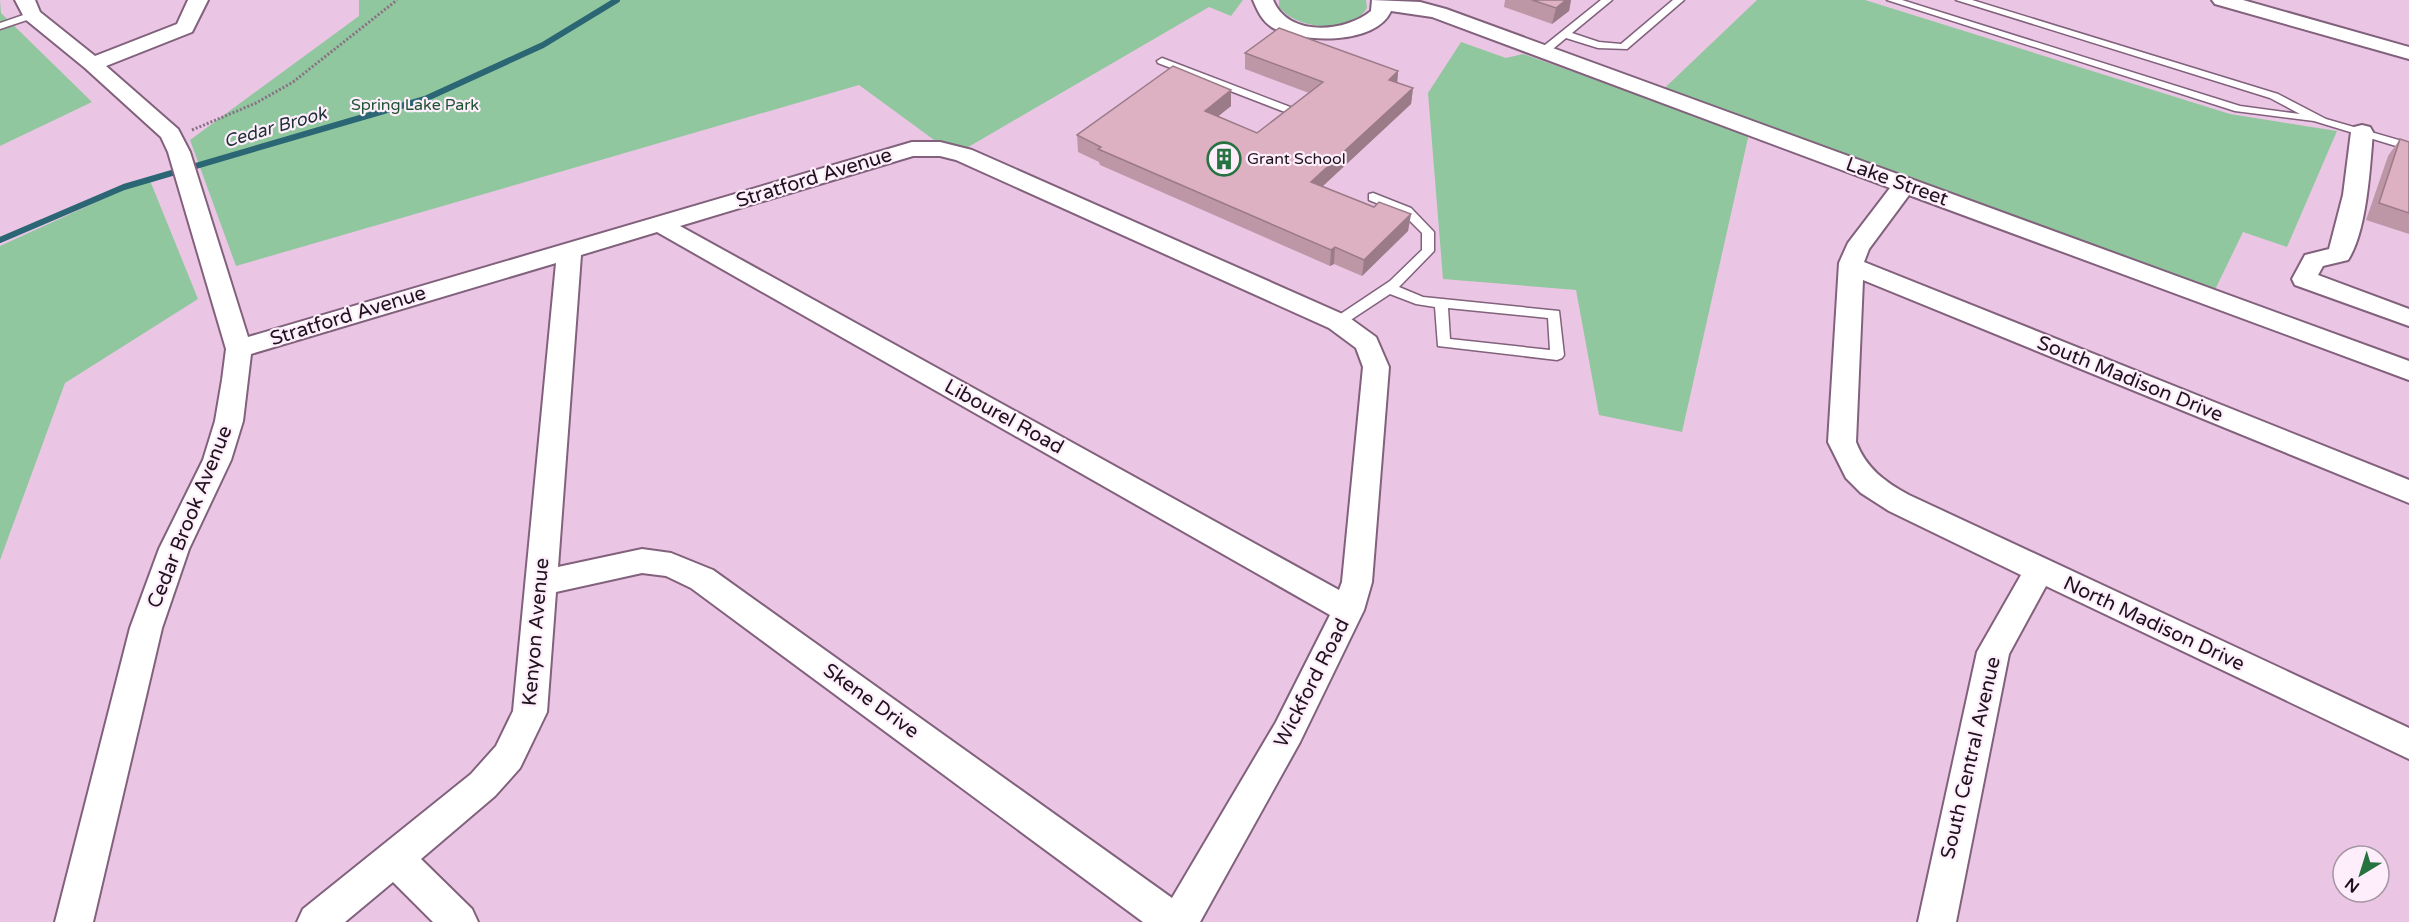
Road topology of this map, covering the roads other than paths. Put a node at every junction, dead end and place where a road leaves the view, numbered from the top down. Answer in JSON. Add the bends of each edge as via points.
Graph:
{"nodes":[{"id":1,"x":198,"y":0,"type":"edge"},
{"id":2,"x":1607,"y":0,"type":"edge"},
{"id":3,"x":1679,"y":0,"type":"edge"},
{"id":4,"x":1892,"y":0,"type":"edge"},
{"id":5,"x":1961,"y":0,"type":"edge"},
{"id":6,"x":2222,"y":0,"type":"edge"},
{"id":7,"x":1382,"y":2,"type":"edge"},
{"id":8,"x":1264,"y":4,"type":"edge"},
{"id":9,"x":28,"y":7,"type":"edge"},
{"id":10,"x":0,"y":26,"type":"edge"},
{"id":11,"x":1564,"y":34,"type":"junction"},
{"id":12,"x":1544,"y":51,"type":"junction"},
{"id":13,"x":2409,"y":53,"type":"edge"},
{"id":14,"x":1162,"y":61,"type":"dead end"},
{"id":15,"x":92,"y":64,"type":"junction"},
{"id":16,"x":1294,"y":112,"type":"edge"},
{"id":17,"x":2322,"y":121,"type":"junction"},
{"id":18,"x":2362,"y":132,"type":"junction"},
{"id":19,"x":2409,"y":147,"type":"edge"},
{"id":20,"x":1904,"y":185,"type":"junction"},
{"id":21,"x":1373,"y":197,"type":"dead end"},
{"id":22,"x":660,"y":224,"type":"junction"},
{"id":23,"x":570,"y":250,"type":"junction"},
{"id":24,"x":1851,"y":266,"type":"junction"},
{"id":25,"x":1388,"y":288,"type":"junction"},
{"id":26,"x":1441,"y":303,"type":"junction"},
{"id":27,"x":2409,"y":318,"type":"edge"},
{"id":28,"x":1338,"y":322,"type":"junction"},
{"id":29,"x":1366,"y":343,"type":"joint"},
{"id":30,"x":239,"y":349,"type":"junction"},
{"id":31,"x":2409,"y":371,"type":"edge"},
{"id":32,"x":2409,"y":492,"type":"edge"},
{"id":33,"x":2040,"y":570,"type":"junction"},
{"id":34,"x":541,"y":583,"type":"junction"},
{"id":35,"x":1348,"y":610,"type":"junction"},
{"id":36,"x":2409,"y":744,"type":"edge"},
{"id":37,"x":395,"y":858,"type":"junction"},
{"id":38,"x":75,"y":922,"type":"edge"},
{"id":39,"x":316,"y":922,"type":"edge"},
{"id":40,"x":459,"y":922,"type":"edge"},
{"id":41,"x":1174,"y":922,"type":"edge"},
{"id":42,"x":1179,"y":922,"type":"edge"},
{"id":43,"x":1937,"y":922,"type":"edge"}],
"edges":[{"from":1,"to":15,"type":"street","via":[[185,28]]},
{"from":2,"to":11,"type":"lane"},
{"from":3,"to":11,"type":"lane","via":[[1623,46],[1598,45]]},
{"from":4,"to":17,"type":"lane","via":[[2239,109]]},
{"from":5,"to":17,"type":"lane","via":[[2274,96]]},
{"from":6,"to":13,"type":"street"},
{"from":7,"to":8,"type":"street","via":[[1381,13],[1369,24],[1335,33],[1296,29],[1275,20]]},
{"from":7,"to":12,"type":"street","name":"Lake Street","via":[[1430,10]]},
{"from":9,"to":10,"type":"lane"},
{"from":9,"to":15,"type":"street"},
{"from":11,"to":12,"type":"lane"},
{"from":12,"to":20,"type":"street","name":"Lake Street"},
{"from":14,"to":16,"type":"lane"},
{"from":15,"to":30,"type":"street","name":"Cedar Brook Avenue","via":[[175,145]]},
{"from":17,"to":18,"type":"lane"},
{"from":18,"to":19,"type":"lane"},
{"from":18,"to":27,"type":"street","via":[[2358,183],[2339,255],[2314,260],[2304,279]]},
{"from":20,"to":24,"type":"street","via":[[1857,248]]},
{"from":20,"to":31,"type":"street","name":"Lake Street"},
{"from":21,"to":25,"type":"lane","via":[[1407,211],[1428,232],[1428,250]]},
{"from":22,"to":23,"type":"street","name":"Stratford Avenue"},
{"from":22,"to":28,"type":"street","name":"Stratford Avenue","via":[[912,149],[940,149],[964,155]]},
{"from":22,"to":35,"type":"street","name":"Libourel Road"},
{"from":23,"to":30,"type":"street","name":"Stratford Avenue"},
{"from":23,"to":34,"type":"street","name":"Kenyon Avenue"},
{"from":24,"to":32,"type":"street","name":"South Madison Drive"},
{"from":24,"to":33,"type":"street","name":"North Madison Drive","via":[[1842,442],[1847,459],[1879,493]]},
{"from":25,"to":26,"type":"lane","via":[[1421,301]]},
{"from":25,"to":28,"type":"lane"},
{"from":26,"to":26,"type":"lane","via":[[1554,314],[1557,356],[1443,343]]},
{"from":28,"to":29,"type":"street","name":"Stratford Avenue"},
{"from":29,"to":35,"type":"street","name":"Wickford Road","via":[[1376,367],[1357,582]]},
{"from":30,"to":38,"type":"street","name":"Cedar Brook Avenue","via":[[229,421],[217,460],[174,549],[146,628]]},
{"from":33,"to":36,"type":"street","name":"North Madison Drive"},
{"from":33,"to":43,"type":"street","name":"South Central Avenue","via":[[1993,652]]},
{"from":34,"to":37,"type":"street","name":"Kenyon Avenue","via":[[530,712],[508,757],[483,785]]},
{"from":34,"to":41,"type":"street","name":"Skene Drive","via":[[642,561],[671,565],[702,579]]},
{"from":35,"to":42,"type":"street","name":"Wickford Road","via":[[1288,732]]},
{"from":37,"to":39,"type":"street","name":"Kenyon Avenue"},
{"from":37,"to":40,"type":"street"}]}
